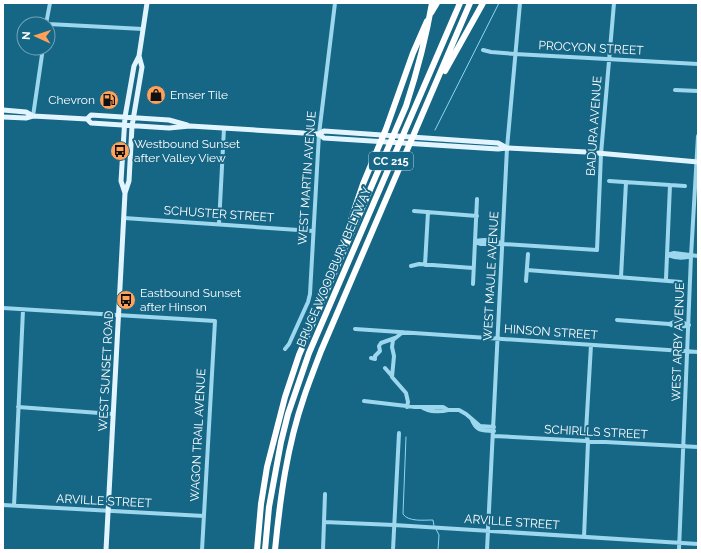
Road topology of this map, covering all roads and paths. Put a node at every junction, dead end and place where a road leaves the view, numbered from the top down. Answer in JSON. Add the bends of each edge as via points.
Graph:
{"nodes":[{"id":1,"x":50,"y":3,"type":"edge"},
{"id":2,"x":147,"y":3,"type":"edge"},
{"id":3,"x":335,"y":3,"type":"edge"},
{"id":4,"x":432,"y":3,"type":"edge"},
{"id":5,"x":437,"y":3,"type":"edge"},
{"id":6,"x":460,"y":3,"type":"edge"},
{"id":7,"x":470,"y":3,"type":"edge"},
{"id":8,"x":483,"y":3,"type":"edge"},
{"id":9,"x":520,"y":3,"type":"edge"},
{"id":10,"x":614,"y":3,"type":"edge"},
{"id":11,"x":48,"y":16,"type":"edge"},
{"id":12,"x":56,"y":24,"type":"edge"},
{"id":13,"x":143,"y":29,"type":"junction"},
{"id":14,"x":483,"y":50,"type":"dead end"},
{"id":15,"x":515,"y":54,"type":"junction"},
{"id":16,"x":42,"y":56,"type":"edge"},
{"id":17,"x":139,"y":56,"type":"junction"},
{"id":18,"x":609,"y":58,"type":"junction"},
{"id":19,"x":698,"y":64,"type":"edge"},
{"id":20,"x":675,"y":90,"type":"dead end"},
{"id":21,"x":698,"y":91,"type":"edge"},
{"id":22,"x":432,"y":95,"type":"junction"},
{"id":23,"x":3,"y":110,"type":"edge"},
{"id":24,"x":33,"y":116,"type":"junction"},
{"id":25,"x":3,"y":117,"type":"edge"},
{"id":26,"x":125,"y":117,"type":"junction"},
{"id":27,"x":133,"y":118,"type":"junction"},
{"id":28,"x":87,"y":119,"type":"junction"},
{"id":29,"x":124,"y":125,"type":"junction"},
{"id":30,"x":132,"y":126,"type":"junction"},
{"id":31,"x":190,"y":126,"type":"junction"},
{"id":32,"x":224,"y":128,"type":"junction"},
{"id":33,"x":319,"y":134,"type":"junction"},
{"id":34,"x":698,"y":136,"type":"edge"},
{"id":35,"x":507,"y":148,"type":"junction"},
{"id":36,"x":601,"y":154,"type":"junction"},
{"id":37,"x":697,"y":162,"type":"edge"},
{"id":38,"x":608,"y":181,"type":"dead end"},
{"id":39,"x":626,"y":182,"type":"junction"},
{"id":40,"x":670,"y":185,"type":"junction"},
{"id":41,"x":685,"y":186,"type":"dead end"},
{"id":42,"x":125,"y":193,"type":"junction"},
{"id":43,"x":477,"y":199,"type":"dead end"},
{"id":44,"x":414,"y":211,"type":"dead end"},
{"id":45,"x":428,"y":212,"type":"junction"},
{"id":46,"x":477,"y":216,"type":"junction"},
{"id":47,"x":124,"y":218,"type":"junction"},
{"id":48,"x":219,"y":224,"type":"junction"},
{"id":49,"x":314,"y":231,"type":"junction"},
{"id":50,"x":475,"y":242,"type":"junction"},
{"id":51,"x":503,"y":244,"type":"junction"},
{"id":52,"x":528,"y":254,"type":"dead end"},
{"id":53,"x":667,"y":255,"type":"junction"},
{"id":54,"x":691,"y":256,"type":"junction"},
{"id":55,"x":698,"y":256,"type":"edge"},
{"id":56,"x":425,"y":265,"type":"junction"},
{"id":57,"x":412,"y":266,"type":"dead end"},
{"id":58,"x":473,"y":268,"type":"junction"},
{"id":59,"x":527,"y":270,"type":"junction"},
{"id":60,"x":621,"y":277,"type":"junction"},
{"id":61,"x":331,"y":280,"type":"junction"},
{"id":62,"x":666,"y":280,"type":"junction"},
{"id":63,"x":526,"y":281,"type":"dead end"},
{"id":64,"x":681,"y":282,"type":"dead end"},
{"id":65,"x":473,"y":284,"type":"dead end"},
{"id":66,"x":3,"y":308,"type":"edge"},
{"id":67,"x":23,"y":310,"type":"junction"},
{"id":68,"x":119,"y":315,"type":"junction"},
{"id":69,"x":617,"y":320,"type":"dead end"},
{"id":70,"x":689,"y":325,"type":"junction"},
{"id":71,"x":355,"y":329,"type":"dead end"},
{"id":72,"x":403,"y":332,"type":"junction"},
{"id":73,"x":395,"y":338,"type":"junction"},
{"id":74,"x":498,"y":339,"type":"junction"},
{"id":75,"x":591,"y":345,"type":"junction"},
{"id":76,"x":285,"y":349,"type":"dead end"},
{"id":77,"x":687,"y":351,"type":"junction"},
{"id":78,"x":698,"y":352,"type":"edge"},
{"id":79,"x":371,"y":358,"type":"dead end"},
{"id":80,"x":385,"y":368,"type":"dead end"},
{"id":81,"x":392,"y":377,"type":"junction"},
{"id":82,"x":364,"y":401,"type":"dead end"},
{"id":83,"x":18,"y":407,"type":"junction"},
{"id":84,"x":407,"y":407,"type":"junction"},
{"id":85,"x":113,"y":414,"type":"junction"},
{"id":86,"x":494,"y":429,"type":"junction"},
{"id":87,"x":399,"y":433,"type":"dead end"},
{"id":88,"x":494,"y":436,"type":"junction"},
{"id":89,"x":588,"y":442,"type":"junction"},
{"id":90,"x":683,"y":446,"type":"junction"},
{"id":91,"x":698,"y":447,"type":"edge"},
{"id":92,"x":325,"y":494,"type":"dead end"},
{"id":93,"x":3,"y":505,"type":"edge"},
{"id":94,"x":14,"y":506,"type":"junction"},
{"id":95,"x":108,"y":511,"type":"junction"},
{"id":96,"x":204,"y":516,"type":"junction"},
{"id":97,"x":324,"y":522,"type":"junction"},
{"id":98,"x":394,"y":525,"type":"junction"},
{"id":99,"x":488,"y":531,"type":"junction"},
{"id":100,"x":584,"y":537,"type":"junction"},
{"id":101,"x":679,"y":543,"type":"junction"},
{"id":102,"x":698,"y":544,"type":"edge"},
{"id":103,"x":257,"y":549,"type":"edge"},
{"id":104,"x":106,"y":550,"type":"edge"},
{"id":105,"x":202,"y":550,"type":"edge"},
{"id":106,"x":265,"y":550,"type":"edge"},
{"id":107,"x":275,"y":550,"type":"edge"},
{"id":108,"x":323,"y":550,"type":"edge"},
{"id":109,"x":393,"y":550,"type":"edge"},
{"id":110,"x":487,"y":550,"type":"edge"},
{"id":111,"x":679,"y":550,"type":"edge"}],
"edges":[{"from":1,"to":11,"type":"street"},
{"from":2,"to":13,"type":"main road","name":"WEST SUNSET ROAD"},
{"from":3,"to":33,"type":"street","name":"WEST MARTIN AVENUE"},
{"from":4,"to":61,"type":"highway","number":"CC 215","via":[[417,73],[406,106]]},
{"from":5,"to":61,"type":"highway","via":[[423,29],[363,184]]},
{"from":6,"to":106,"type":"highway","name":"BRUCE WOODBURY BELTWAY","number":"CC 215","via":[[309,353],[281,442],[269,507]]},
{"from":7,"to":22,"type":"highway","name":"BRUCE WOODBURY BELTWAY","number":"CC 215"},
{"from":8,"to":22,"type":"highway"},
{"from":9,"to":15,"type":"street","name":"WEST MAULE AVENUE"},
{"from":10,"to":18,"type":"street","name":"BADURA AVENUE"},
{"from":12,"to":13,"type":"street"},
{"from":13,"to":17,"type":"main road","name":"WEST SUNSET ROAD"},
{"from":14,"to":15,"type":"street","name":"PROCYON STREET"},
{"from":15,"to":18,"type":"street","name":"PROCYON STREET"},
{"from":15,"to":35,"type":"street","name":"WEST MAULE AVENUE"},
{"from":16,"to":24,"type":"street"},
{"from":17,"to":26,"type":"main road","name":"WEST SUNSET ROAD","via":[[134,66]]},
{"from":17,"to":27,"type":"main road","name":"WEST SUNSET ROAD","via":[[142,67]]},
{"from":18,"to":19,"type":"street","name":"PROCYON STREET"},
{"from":18,"to":36,"type":"street","name":"BADURA AVENUE"},
{"from":20,"to":21,"type":"street"},
{"from":22,"to":107,"type":"highway","name":"BRUCE WOODBURY BELTWAY","number":"CC 215","via":[[303,398],[291,443]]},
{"from":23,"to":24,"type":"main road","via":[[26,112]]},
{"from":24,"to":25,"type":"main road"},
{"from":24,"to":28,"type":"main road"},
{"from":26,"to":27,"type":"main road"},
{"from":26,"to":28,"type":"main road","via":[[91,115]]},
{"from":26,"to":29,"type":"main road","name":"WEST SUNSET ROAD"},
{"from":27,"to":30,"type":"main road","name":"WEST SUNSET ROAD"},
{"from":27,"to":31,"type":"main road","via":[[169,120]]},
{"from":28,"to":29,"type":"main road","via":[[91,123]]},
{"from":29,"to":30,"type":"main road"},
{"from":29,"to":42,"type":"main road","name":"WEST SUNSET ROAD","via":[[121,181]]},
{"from":30,"to":31,"type":"main road"},
{"from":30,"to":42,"type":"main road","name":"WEST SUNSET ROAD","via":[[129,181]]},
{"from":31,"to":32,"type":"main road"},
{"from":32,"to":33,"type":"main road"},
{"from":32,"to":48,"type":"street"},
{"from":33,"to":35,"type":"main road","via":[[324,132],[428,138],[498,144]]},
{"from":33,"to":35,"type":"main road","via":[[324,138],[377,142]]},
{"from":33,"to":49,"type":"street","name":"WEST MARTIN AVENUE"},
{"from":34,"to":37,"type":"street","name":"WEST ARBY AVENUE"},
{"from":35,"to":36,"type":"main road"},
{"from":35,"to":51,"type":"street","name":"WEST MAULE AVENUE"},
{"from":36,"to":37,"type":"main road"},
{"from":36,"to":51,"type":"street","name":"BADURA AVENUE","via":[[597,250]]},
{"from":37,"to":54,"type":"street","name":"WEST ARBY AVENUE"},
{"from":38,"to":39,"type":"street"},
{"from":39,"to":40,"type":"street"},
{"from":39,"to":60,"type":"street"},
{"from":40,"to":41,"type":"street"},
{"from":40,"to":53,"type":"street"},
{"from":42,"to":47,"type":"main road","name":"WEST SUNSET ROAD"},
{"from":43,"to":46,"type":"street"},
{"from":44,"to":45,"type":"street"},
{"from":45,"to":46,"type":"street"},
{"from":45,"to":56,"type":"street"},
{"from":46,"to":50,"type":"street"},
{"from":47,"to":48,"type":"street","name":"SCHUSTER STREET"},
{"from":47,"to":68,"type":"main road","name":"WEST SUNSET ROAD"},
{"from":48,"to":49,"type":"street","name":"SCHUSTER STREET"},
{"from":49,"to":76,"type":"street","name":"WEST MARTIN AVENUE","via":[[310,294]]},
{"from":50,"to":51,"type":"street"},
{"from":50,"to":58,"type":"street"},
{"from":51,"to":74,"type":"street","name":"WEST MAULE AVENUE"},
{"from":52,"to":59,"type":"street"},
{"from":53,"to":54,"type":"street","via":[[686,258]]},
{"from":53,"to":62,"type":"street"},
{"from":54,"to":55,"type":"street"},
{"from":54,"to":70,"type":"street","name":"WEST ARBY AVENUE"},
{"from":56,"to":57,"type":"street"},
{"from":56,"to":58,"type":"street"},
{"from":58,"to":65,"type":"street"},
{"from":59,"to":60,"type":"street"},
{"from":59,"to":63,"type":"street"},
{"from":60,"to":62,"type":"street"},
{"from":61,"to":103,"type":"highway","number":"CC 215","via":[[299,355],[281,412],[267,467]]},
{"from":62,"to":64,"type":"street"},
{"from":66,"to":67,"type":"street"},
{"from":67,"to":68,"type":"street"},
{"from":67,"to":83,"type":"street"},
{"from":68,"to":85,"type":"main road","name":"WEST SUNSET ROAD"},
{"from":68,"to":96,"type":"street","name":"WAGON TRAIL AVENUE","via":[[215,321]]},
{"from":69,"to":70,"type":"street"},
{"from":70,"to":77,"type":"street","name":"WEST ARBY AVENUE"},
{"from":71,"to":72,"type":"street","name":"HINSON STREET"},
{"from":72,"to":73,"type":"street"},
{"from":72,"to":74,"type":"street","name":"HINSON STREET"},
{"from":73,"to":79,"type":"street","via":[[381,343],[375,359]]},
{"from":73,"to":81,"type":"street"},
{"from":74,"to":75,"type":"street","name":"HINSON STREET"},
{"from":74,"to":86,"type":"street","name":"WEST MAULE AVENUE"},
{"from":75,"to":77,"type":"street","name":"HINSON STREET"},
{"from":75,"to":89,"type":"street","via":[[586,432]]},
{"from":77,"to":78,"type":"street","name":"HINSON STREET"},
{"from":77,"to":90,"type":"street","name":"WEST ARBY AVENUE"},
{"from":80,"to":81,"type":"street"},
{"from":81,"to":84,"type":"street","via":[[406,394]]},
{"from":82,"to":84,"type":"street"},
{"from":83,"to":85,"type":"street"},
{"from":83,"to":94,"type":"street"},
{"from":84,"to":86,"type":"street","via":[[463,412],[480,426]]},
{"from":85,"to":95,"type":"main road","name":"WEST SUNSET ROAD"},
{"from":86,"to":88,"type":"street","name":"WEST MAULE AVENUE"},
{"from":87,"to":98,"type":"street"},
{"from":88,"to":89,"type":"street","name":"SCHIRLLS STREET"},
{"from":88,"to":99,"type":"street","name":"WEST MAULE AVENUE"},
{"from":89,"to":90,"type":"street","name":"SCHIRLLS STREET"},
{"from":89,"to":100,"type":"street"},
{"from":90,"to":91,"type":"street","name":"SCHIRLLS STREET"},
{"from":90,"to":101,"type":"street","name":"WEST ARBY AVENUE"},
{"from":92,"to":97,"type":"street"},
{"from":93,"to":94,"type":"street","name":"ARVILLE STREET"},
{"from":94,"to":95,"type":"street","name":"ARVILLE STREET"},
{"from":95,"to":96,"type":"street","name":"ARVILLE STREET"},
{"from":95,"to":104,"type":"main road","name":"WEST SUNSET ROAD"},
{"from":96,"to":105,"type":"street","name":"WAGON TRAIL AVENUE"},
{"from":97,"to":98,"type":"street","name":"ARVILLE STREET"},
{"from":97,"to":108,"type":"street"},
{"from":98,"to":99,"type":"street","name":"ARVILLE STREET"},
{"from":98,"to":109,"type":"street"},
{"from":99,"to":100,"type":"street","name":"ARVILLE STREET"},
{"from":99,"to":110,"type":"street","name":"WEST MAULE AVENUE"},
{"from":100,"to":101,"type":"street","name":"ARVILLE STREET"},
{"from":101,"to":102,"type":"street","name":"ARVILLE STREET"},
{"from":101,"to":111,"type":"street","name":"WEST ARBY AVENUE"}]}
